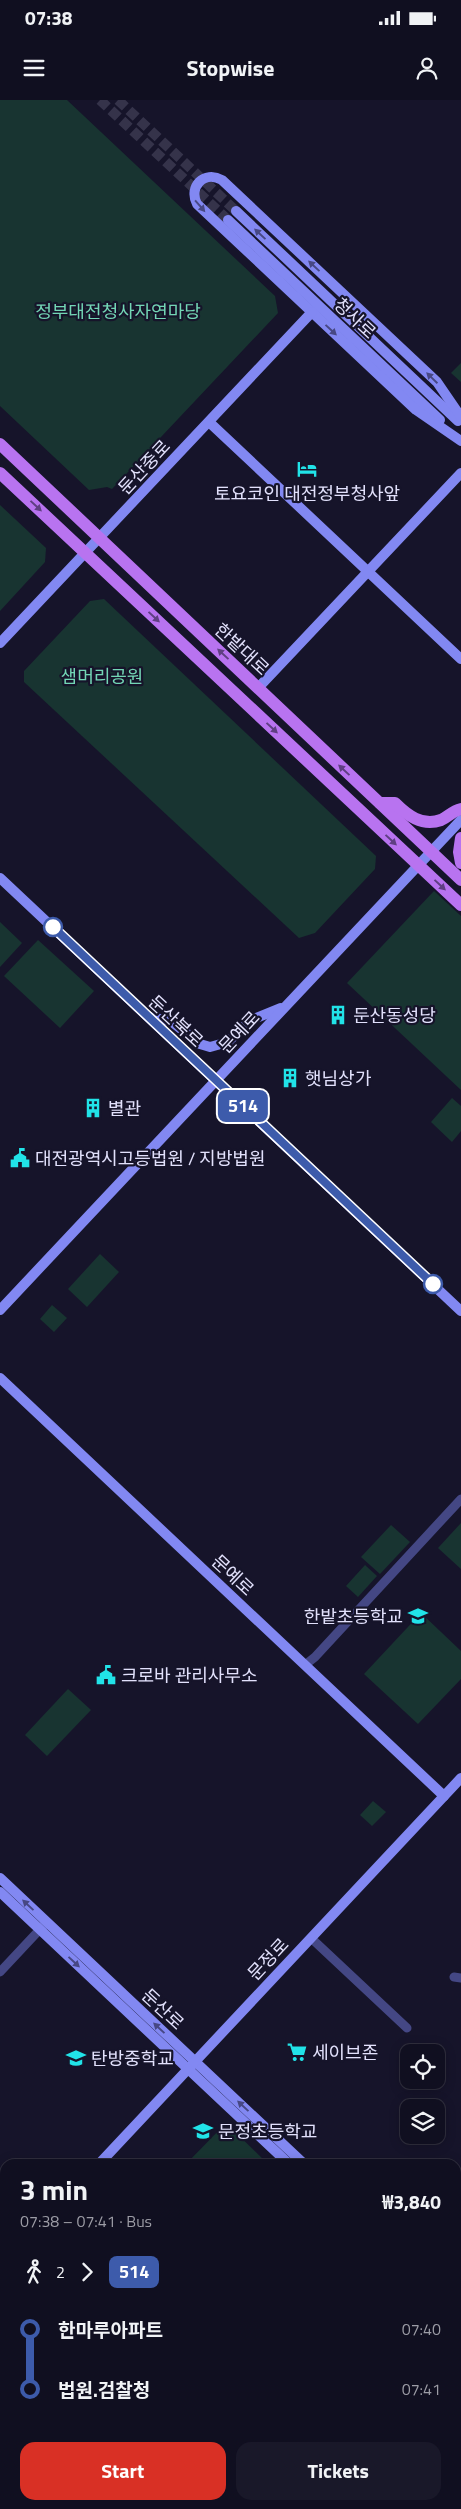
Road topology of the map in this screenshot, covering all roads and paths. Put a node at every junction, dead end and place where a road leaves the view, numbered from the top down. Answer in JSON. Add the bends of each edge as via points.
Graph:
{"nodes":[{"id":1,"x":236,"y":211,"type":"tunnel mouth"},
{"id":2,"x":228,"y":220,"type":"tunnel mouth"},
{"id":3,"x":312,"y":312,"type":"junction"},
{"id":4,"x":461,"y":417,"type":"edge"},
{"id":5,"x":209,"y":422,"type":"junction"},
{"id":6,"x":461,"y":423,"type":"edge"},
{"id":7,"x":461,"y":440,"type":"edge"},
{"id":8,"x":0,"y":444,"type":"edge"},
{"id":9,"x":0,"y":473,"type":"edge"},
{"id":10,"x":461,"y":473,"type":"edge"},
{"id":11,"x":99,"y":538,"type":"junction"},
{"id":12,"x":85,"y":553,"type":"junction"},
{"id":13,"x":368,"y":572,"type":"junction"},
{"id":14,"x":0,"y":644,"type":"edge"},
{"id":15,"x":461,"y":659,"type":"edge"},
{"id":16,"x":258,"y":688,"type":"junction"},
{"id":17,"x":380,"y":804,"type":"junction"},
{"id":18,"x":461,"y":808,"type":"edge"},
{"id":19,"x":461,"y":820,"type":"edge"},
{"id":20,"x":461,"y":838,"type":"edge"},
{"id":21,"x":431,"y":852,"type":"junction"},
{"id":22,"x":461,"y":863,"type":"edge"},
{"id":23,"x":418,"y":865,"type":"junction"},
{"id":24,"x":0,"y":878,"type":"edge"},
{"id":25,"x":461,"y":880,"type":"edge"},
{"id":26,"x":461,"y":905,"type":"edge"},
{"id":27,"x":284,"y":1006,"type":"junction"},
{"id":28,"x":148,"y":1017,"type":"junction"},
{"id":29,"x":216,"y":1080,"type":"junction"},
{"id":30,"x":0,"y":1310,"type":"edge"},
{"id":31,"x":461,"y":1310,"type":"edge"},
{"id":32,"x":0,"y":1378,"type":"edge"},
{"id":33,"x":461,"y":1499,"type":"edge"},
{"id":34,"x":305,"y":1665,"type":"junction"},
{"id":35,"x":461,"y":1778,"type":"edge"},
{"id":36,"x":444,"y":1796,"type":"junction"},
{"id":37,"x":0,"y":1878,"type":"edge"},
{"id":38,"x":0,"y":1892,"type":"edge"},
{"id":39,"x":43,"y":1926,"type":"junction"},
{"id":40,"x":311,"y":1938,"type":"junction"},
{"id":41,"x":0,"y":1972,"type":"edge"},
{"id":42,"x":407,"y":2028,"type":"dead end"},
{"id":43,"x":191,"y":2065,"type":"junction"},
{"id":44,"x":104,"y":2159,"type":"edge"},
{"id":45,"x":284,"y":2159,"type":"edge"},
{"id":46,"x":298,"y":2159,"type":"edge"}],
"edges":[{"from":6,"to":1,"type":"main road","name":"청사로","one_way":true},
{"from":2,"to":7,"type":"main road","name":"청사로"},
{"from":4,"to":3,"type":"main road","one_way":true,"via":[[437,382],[222,180],[211,176],[201,179],[194,194],[197,204]]},
{"from":3,"to":5,"type":"main road","name":"둔산중로"},
{"from":3,"to":7,"type":"main road","one_way":true,"via":[[416,410]]},
{"from":5,"to":11,"type":"main road","name":"둔산중로"},
{"from":5,"to":13,"type":"main road"},
{"from":8,"to":11,"type":"main road","name":"한밭대로"},
{"from":9,"to":12,"type":"main road","name":"한밭대로","one_way":true},
{"from":10,"to":13,"type":"main road"},
{"from":11,"to":12,"type":"main road","name":"둔산중로"},
{"from":16,"to":11,"type":"main road","name":"한밭대로","one_way":true},
{"from":12,"to":14,"type":"main road","name":"둔산중로"},
{"from":12,"to":23,"type":"main road","name":"한밭대로","one_way":true},
{"from":13,"to":15,"type":"main road"},
{"from":13,"to":16,"type":"main road"},
{"from":17,"to":16,"type":"main road","name":"한밭대로","one_way":true},
{"from":17,"to":18,"type":"main road","via":[[395,803],[409,817],[425,821],[441,820],[451,811]]},
{"from":17,"to":21,"type":"main road","name":"한밭대로"},
{"from":19,"to":21,"type":"main road","name":"문예로"},
{"from":20,"to":22,"type":"main road"},
{"from":21,"to":23,"type":"main road","name":"문예로"},
{"from":21,"to":25,"type":"main road","name":"한밭대로"},
{"from":23,"to":26,"type":"main road","name":"한밭대로","one_way":true},
{"from":23,"to":27,"type":"main road","name":"문예로"},
{"from":24,"to":28,"type":"main road","name":"둔산북로"},
{"from":27,"to":28,"type":"main road","via":[[249,1021],[228,1042],[210,1047],[200,1044],[171,1021]]},
{"from":27,"to":29,"type":"main road","name":"문예로"},
{"from":28,"to":29,"type":"main road","name":"둔산북로"},
{"from":29,"to":30,"type":"main road","name":"문예로"},
{"from":29,"to":31,"type":"main road","name":"둔산북로"},
{"from":32,"to":34,"type":"main road","name":"문예로"},
{"from":33,"to":34,"type":"street"},
{"from":34,"to":36,"type":"main road","name":"문예로"},
{"from":35,"to":36,"type":"main road","name":"문정로"},
{"from":36,"to":40,"type":"main road","name":"문정로"},
{"from":39,"to":37,"type":"main road","name":"둔산로","one_way":true},
{"from":38,"to":39,"type":"main road","name":"둔산로"},
{"from":39,"to":41,"type":"street"},
{"from":39,"to":43,"type":"main road","name":"둔산로"},
{"from":40,"to":42,"type":"street"},
{"from":40,"to":43,"type":"main road","name":"문정로"},
{"from":43,"to":44,"type":"main road","name":"문정로"},
{"from":43,"to":45,"type":"main road","name":"둔산로"},
{"from":46,"to":43,"type":"main road","name":"둔산로","one_way":true}]}
